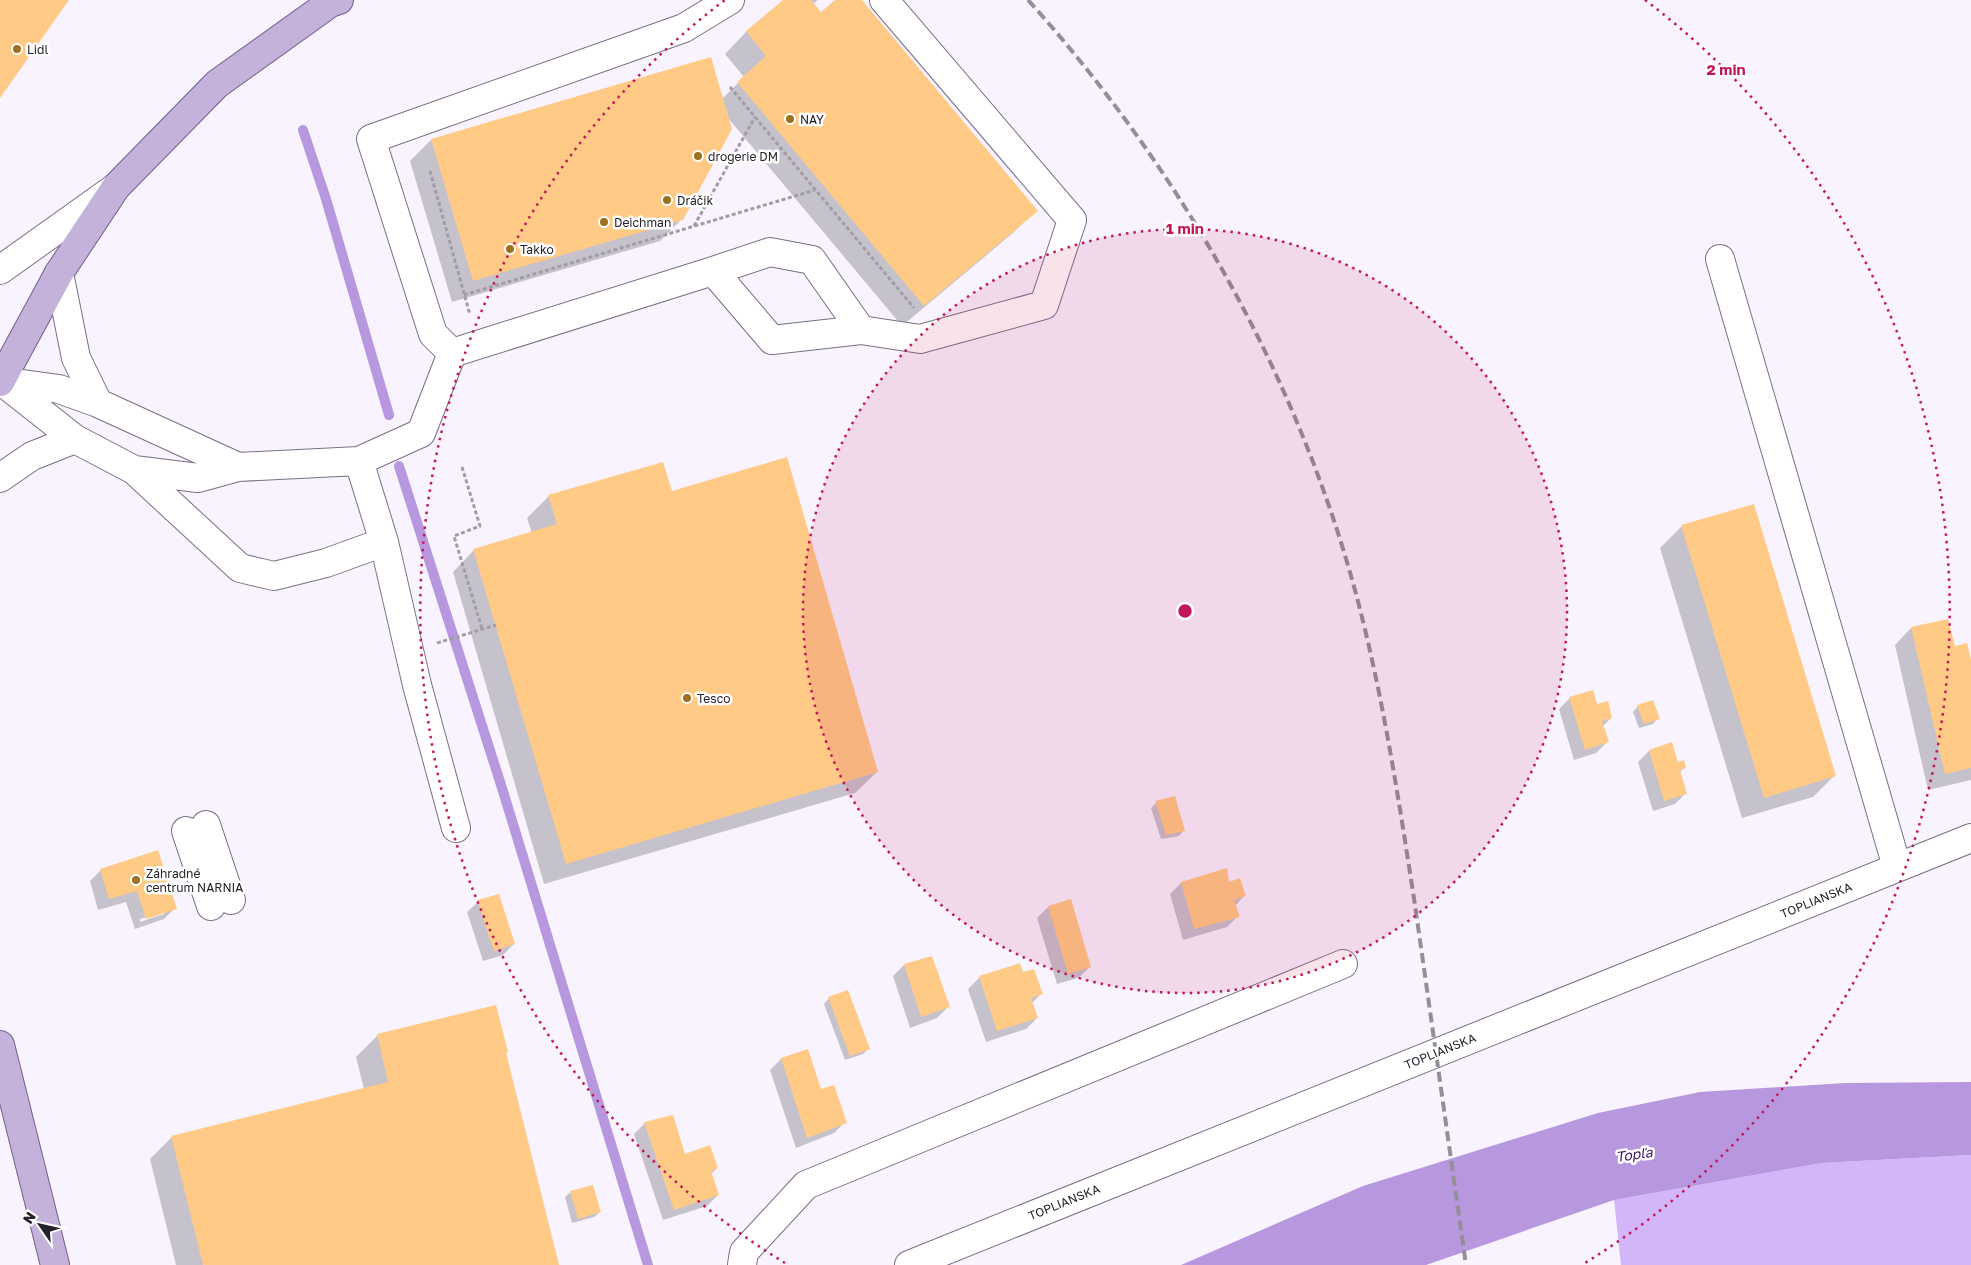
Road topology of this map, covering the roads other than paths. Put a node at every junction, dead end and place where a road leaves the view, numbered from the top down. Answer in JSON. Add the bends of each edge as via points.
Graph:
{"nodes":[{"id":1,"x":339,"y":0,"type":"edge"},
{"id":2,"x":730,"y":0,"type":"edge"},
{"id":3,"x":884,"y":0,"type":"edge"},
{"id":4,"x":116,"y":187,"type":"junction"},
{"id":5,"x":1720,"y":259,"type":"dead end"},
{"id":6,"x":0,"y":270,"type":"edge"},
{"id":7,"x":713,"y":271,"type":"junction"},
{"id":8,"x":59,"y":273,"type":"junction"},
{"id":9,"x":860,"y":330,"type":"junction"},
{"id":10,"x":452,"y":353,"type":"junction"},
{"id":11,"x":0,"y":381,"type":"edge"},
{"id":12,"x":98,"y":403,"type":"junction"},
{"id":13,"x":75,"y":439,"type":"junction"},
{"id":14,"x":359,"y":461,"type":"junction"},
{"id":15,"x":238,"y":467,"type":"junction"},
{"id":16,"x":134,"y":470,"type":"junction"},
{"id":17,"x":0,"y":478,"type":"edge"},
{"id":18,"x":384,"y":542,"type":"junction"},
{"id":19,"x":196,"y":828,"type":"dead end"},
{"id":20,"x":456,"y":828,"type":"dead end"},
{"id":21,"x":1971,"y":838,"type":"edge"},
{"id":22,"x":1897,"y":867,"type":"junction"},
{"id":23,"x":221,"y":903,"type":"dead end"},
{"id":24,"x":1343,"y":964,"type":"dead end"},
{"id":25,"x":2,"y":1059,"type":"edge"},
{"id":26,"x":55,"y":1265,"type":"edge"},
{"id":27,"x":742,"y":1265,"type":"edge"},
{"id":28,"x":909,"y":1265,"type":"edge"}],
"edges":[{"from":1,"to":4,"type":"main road","via":[[330,3],[217,84]]},
{"from":2,"to":10,"type":"street","via":[[684,28],[371,139],[433,334]]},
{"from":3,"to":9,"type":"street","via":[[1072,220],[1044,305],[920,339]]},
{"from":4,"to":6,"type":"street"},
{"from":4,"to":8,"type":"main road"},
{"from":5,"to":22,"type":"street"},
{"from":7,"to":9,"type":"street","via":[[772,340]]},
{"from":7,"to":9,"type":"street","via":[[770,252],[812,260]]},
{"from":7,"to":10,"type":"street"},
{"from":8,"to":11,"type":"main road"},
{"from":8,"to":12,"type":"street","via":[[76,358]]},
{"from":10,"to":14,"type":"street","via":[[421,433]]},
{"from":11,"to":12,"type":"street","via":[[60,389]]},
{"from":11,"to":13,"type":"street"},
{"from":12,"to":15,"type":"street"},
{"from":13,"to":16,"type":"street"},
{"from":13,"to":17,"type":"street","via":[[32,456]]},
{"from":14,"to":15,"type":"street"},
{"from":14,"to":18,"type":"street"},
{"from":15,"to":16,"type":"street","via":[[198,478]]},
{"from":16,"to":18,"type":"street","via":[[240,568],[274,576],[326,563]]},
{"from":18,"to":20,"type":"street","via":[[417,685]]},
{"from":19,"to":23,"type":"street"},
{"from":21,"to":22,"type":"street","name":"TOPLIANSKA"},
{"from":22,"to":28,"type":"street","name":"TOPLIANSKA"},
{"from":24,"to":27,"type":"street","via":[[806,1185],[744,1252]]},
{"from":25,"to":26,"type":"main road"}]}
